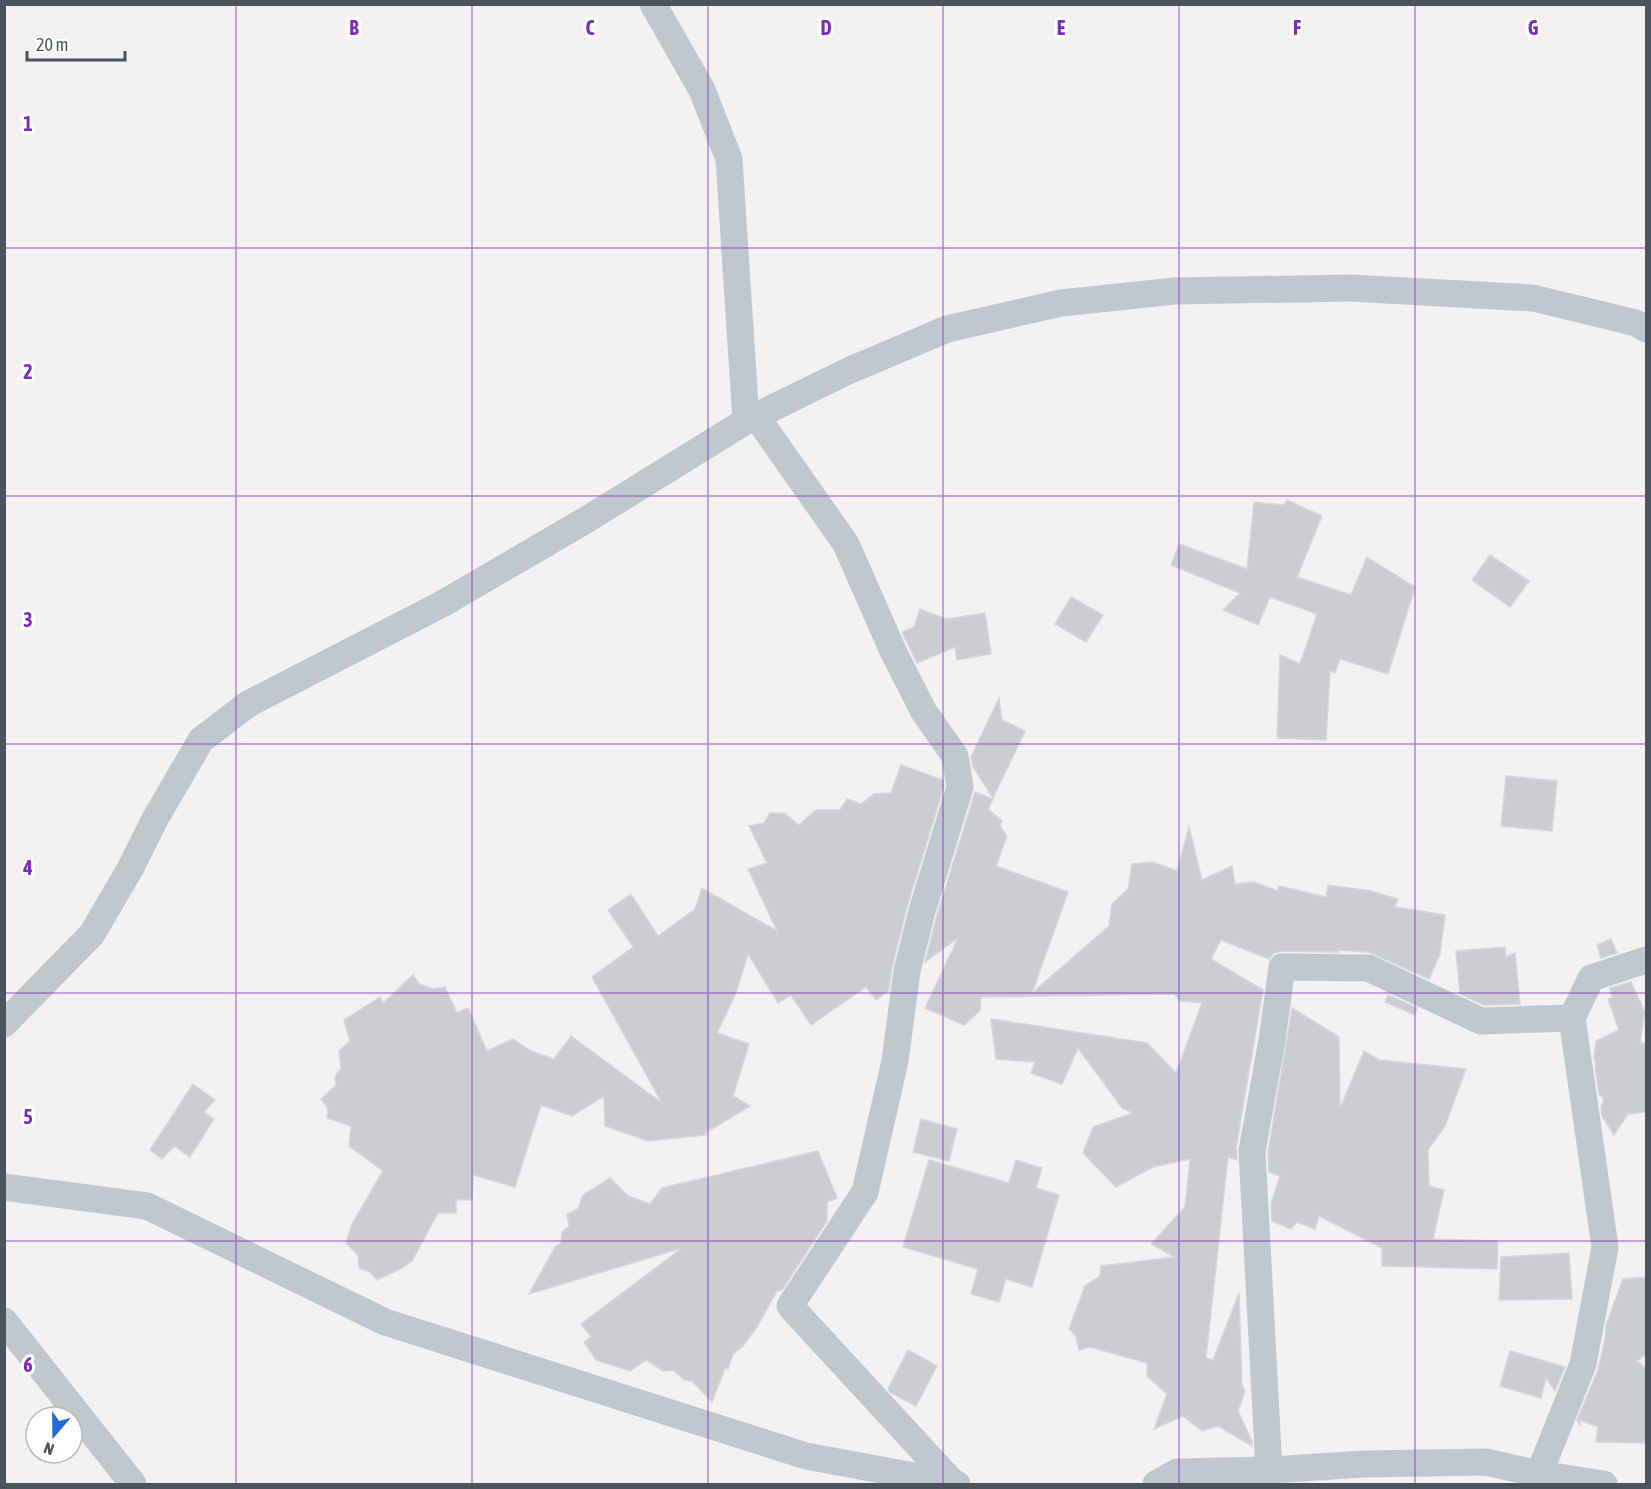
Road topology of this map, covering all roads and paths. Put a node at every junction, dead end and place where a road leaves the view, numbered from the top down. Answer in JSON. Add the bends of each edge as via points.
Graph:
{"nodes":[{"id":1,"x":653,"y":4,"type":"edge"},
{"id":2,"x":1647,"y":329,"type":"edge"},
{"id":3,"x":751,"y":419,"type":"junction"},
{"id":4,"x":1647,"y":960,"type":"edge"},
{"id":5,"x":1572,"y":1018,"type":"junction"},
{"id":6,"x":4,"y":1024,"type":"edge"},
{"id":7,"x":4,"y":1187,"type":"edge"},
{"id":8,"x":4,"y":1321,"type":"edge"},
{"id":9,"x":1269,"y":1470,"type":"junction"},
{"id":10,"x":832,"y":1473,"type":"edge"},
{"id":11,"x":1539,"y":1474,"type":"junction"},
{"id":12,"x":955,"y":1483,"type":"edge"},
{"id":13,"x":133,"y":1485,"type":"edge"},
{"id":14,"x":1156,"y":1485,"type":"edge"},
{"id":15,"x":1604,"y":1485,"type":"edge"}],
"edges":[{"from":1,"to":3,"type":"street","via":[[702,90],[729,159]]},
{"from":2,"to":3,"type":"street","via":[[1533,298],[1351,288],[1175,291],[1061,303],[947,329],[848,371]]},
{"from":3,"to":6,"type":"street","via":[[442,604],[248,704],[201,740],[92,934]]},
{"from":3,"to":12,"type":"street","via":[[846,544],[924,712],[956,756],[960,786],[907,971],[894,1061],[865,1191],[790,1306]]},
{"from":4,"to":5,"type":"street","via":[[1591,978]]},
{"from":5,"to":9,"type":"street","via":[[1481,1021],[1368,968],[1282,967],[1252,1151]]},
{"from":5,"to":11,"type":"street","via":[[1605,1247],[1583,1364]]},
{"from":7,"to":10,"type":"street","via":[[147,1206],[385,1322],[806,1456]]},
{"from":8,"to":13,"type":"street"},
{"from":9,"to":11,"type":"street","via":[[1486,1462]]},
{"from":9,"to":14,"type":"street","via":[[1177,1472]]},
{"from":10,"to":12,"type":"street"},
{"from":11,"to":15,"type":"street"}]}
